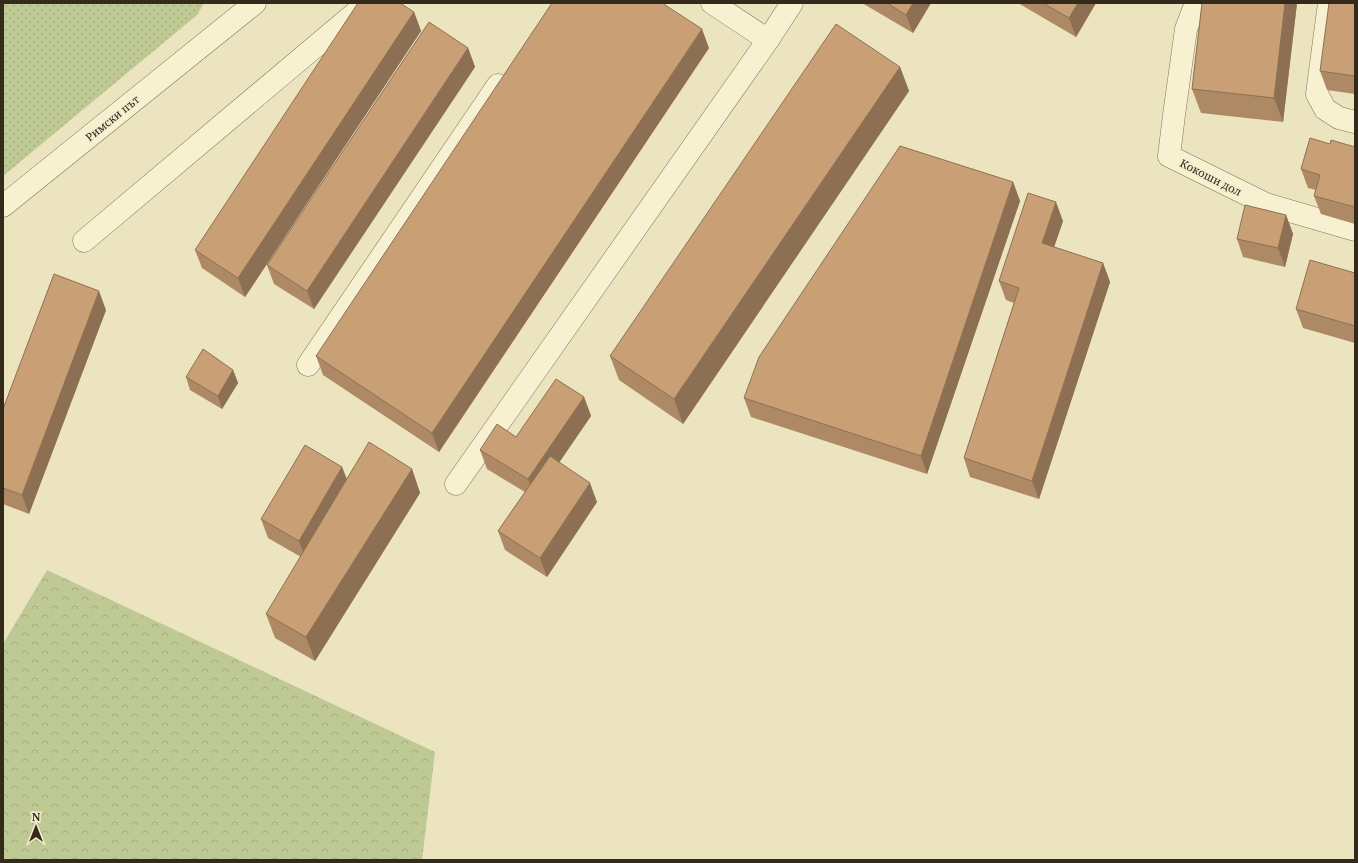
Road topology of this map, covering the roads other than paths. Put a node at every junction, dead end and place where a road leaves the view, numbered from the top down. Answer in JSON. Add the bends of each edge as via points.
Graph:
{"nodes":[{"id":1,"x":238,"y":3,"type":"edge"},
{"id":2,"x":255,"y":3,"type":"edge"},
{"id":3,"x":367,"y":3,"type":"edge"},
{"id":4,"x":712,"y":3,"type":"edge"},
{"id":5,"x":792,"y":3,"type":"edge"},
{"id":6,"x":1196,"y":3,"type":"edge"},
{"id":7,"x":1329,"y":3,"type":"edge"},
{"id":8,"x":221,"y":30,"type":"junction"},
{"id":9,"x":768,"y":40,"type":"junction"},
{"id":10,"x":509,"y":69,"type":"edge"},
{"id":11,"x":1355,"y":122,"type":"edge"},
{"id":12,"x":3,"y":206,"type":"edge"},
{"id":13,"x":1355,"y":230,"type":"edge"},
{"id":14,"x":84,"y":241,"type":"dead end"},
{"id":15,"x":308,"y":365,"type":"dead end"},
{"id":16,"x":456,"y":484,"type":"dead end"}],
"edges":[{"from":1,"to":8,"type":"street","name":"Римски път"},
{"from":2,"to":8,"type":"street","name":"Римски път"},
{"from":3,"to":14,"type":"street"},
{"from":4,"to":9,"type":"street"},
{"from":5,"to":9,"type":"street"},
{"from":6,"to":13,"type":"street","name":"Кокоши дол","via":[[1186,29],[1169,156],[1266,204]]},
{"from":7,"to":11,"type":"street","via":[[1317,94],[1325,109],[1339,118]]},
{"from":8,"to":12,"type":"street","name":"Римски път"},
{"from":9,"to":16,"type":"street"},
{"from":10,"to":15,"type":"street"}]}
